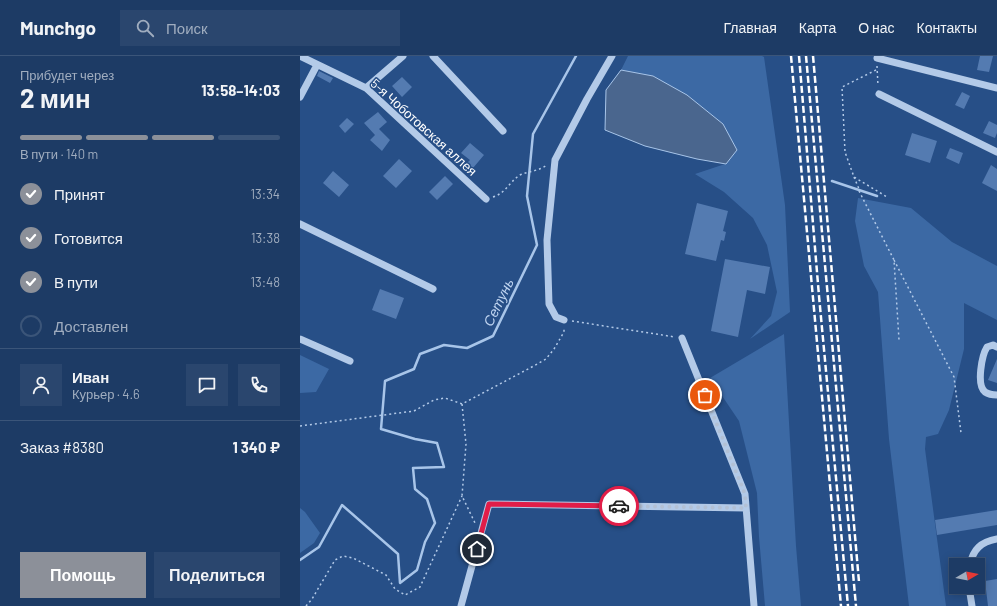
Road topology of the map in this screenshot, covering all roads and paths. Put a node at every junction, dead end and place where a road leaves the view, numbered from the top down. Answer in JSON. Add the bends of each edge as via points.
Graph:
{"nodes":[{"id":1,"x":300,"y":56,"type":"edge"},
{"id":2,"x":403,"y":56,"type":"edge"},
{"id":3,"x":433,"y":56,"type":"edge"},
{"id":4,"x":612,"y":56,"type":"edge"},
{"id":5,"x":877,"y":58,"type":"joint"},
{"id":6,"x":317,"y":65,"type":"junction"},
{"id":7,"x":876,"y":70,"type":"junction"},
{"id":8,"x":366,"y":88,"type":"junction"},
{"id":9,"x":997,"y":88,"type":"edge"},
{"id":10,"x":879,"y":94,"type":"joint"},
{"id":11,"x":300,"y":97,"type":"edge"},
{"id":12,"x":503,"y":131,"type":"dead end"},
{"id":13,"x":997,"y":152,"type":"edge"},
{"id":14,"x":541,"y":169,"type":"dead end"},
{"id":15,"x":854,"y":177,"type":"junction"},
{"id":16,"x":887,"y":197,"type":"dead end"},
{"id":17,"x":486,"y":199,"type":"joint"},
{"id":18,"x":300,"y":224,"type":"edge"},
{"id":19,"x":894,"y":260,"type":"junction"},
{"id":20,"x":433,"y":289,"type":"dead end"},
{"id":21,"x":564,"y":320,"type":"junction"},
{"id":22,"x":682,"y":338,"type":"joint"},
{"id":23,"x":300,"y":339,"type":"edge"},
{"id":24,"x":899,"y":340,"type":"dead end"},
{"id":25,"x":997,"y":347,"type":"edge"},
{"id":26,"x":350,"y":361,"type":"dead end"},
{"id":27,"x":997,"y":395,"type":"edge"},
{"id":28,"x":462,"y":404,"type":"junction"},
{"id":29,"x":300,"y":426,"type":"edge"},
{"id":30,"x":961,"y":433,"type":"dead end"},
{"id":31,"x":462,"y":496,"type":"junction"},
{"id":32,"x":746,"y":508,"type":"junction"},
{"id":33,"x":481,"y":534,"type":"junction"},
{"id":34,"x":997,"y":539,"type":"edge"},
{"id":35,"x":971,"y":558,"type":"edge"},
{"id":36,"x":970,"y":594,"type":"edge"},
{"id":37,"x":306,"y":606,"type":"edge"},
{"id":38,"x":461,"y":606,"type":"edge"},
{"id":39,"x":754,"y":606,"type":"edge"},
{"id":40,"x":972,"y":606,"type":"edge"}],
"edges":[{"from":1,"to":6,"type":"street","name":"5-я Чоботовская аллея"},
{"from":2,"to":8,"type":"street"},
{"from":3,"to":12,"type":"street"},
{"from":4,"to":21,"type":"street","via":[[555,160],[547,240],[549,304],[556,317]]},
{"from":5,"to":7,"type":"path"},
{"from":5,"to":9,"type":"street"},
{"from":6,"to":8,"type":"street","name":"5-я Чоботовская аллея"},
{"from":6,"to":11,"type":"street"},
{"from":7,"to":10,"type":"path"},
{"from":7,"to":15,"type":"path","via":[[842,87],[845,152]]},
{"from":8,"to":17,"type":"street","name":"5-я Чоботовская аллея"},
{"from":10,"to":13,"type":"street"},
{"from":14,"to":17,"type":"path","via":[[520,176],[500,195]]},
{"from":15,"to":16,"type":"path"},
{"from":15,"to":19,"type":"path"},
{"from":18,"to":20,"type":"street"},
{"from":19,"to":24,"type":"path"},
{"from":19,"to":30,"type":"path","via":[[954,377]]},
{"from":21,"to":22,"type":"path"},
{"from":21,"to":28,"type":"path","via":[[564,332],[546,358]]},
{"from":22,"to":32,"type":"street","via":[[745,494]]},
{"from":23,"to":26,"type":"street"},
{"from":25,"to":27,"type":"street","via":[[988,347],[984,353],[980,383],[986,393]]},
{"from":28,"to":29,"type":"path","via":[[445,398],[434,400],[414,411]]},
{"from":28,"to":31,"type":"path","via":[[466,444]]},
{"from":31,"to":33,"type":"path"},
{"from":31,"to":37,"type":"path","via":[[420,587],[406,596],[395,589],[386,575],[353,558],[343,556],[335,560]]},
{"from":32,"to":33,"type":"street","via":[[489,504]]},
{"from":32,"to":39,"type":"street"},
{"from":33,"to":38,"type":"street"},
{"from":34,"to":35,"type":"street","via":[[981,544]]},
{"from":36,"to":40,"type":"street"}]}
